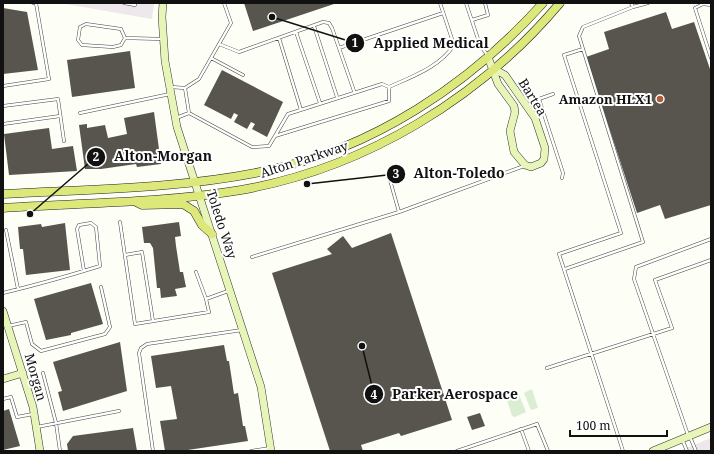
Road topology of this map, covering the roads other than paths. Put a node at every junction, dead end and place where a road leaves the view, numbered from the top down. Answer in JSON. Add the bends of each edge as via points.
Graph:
{"nodes":[{"id":1,"x":33,"y":3,"type":"edge"},
{"id":2,"x":124,"y":3,"type":"edge"},
{"id":3,"x":135,"y":3,"type":"edge"},
{"id":4,"x":163,"y":3,"type":"edge"},
{"id":5,"x":224,"y":3,"type":"edge"},
{"id":6,"x":440,"y":3,"type":"edge"},
{"id":7,"x":466,"y":3,"type":"edge"},
{"id":8,"x":485,"y":3,"type":"edge"},
{"id":9,"x":543,"y":3,"type":"edge"},
{"id":10,"x":560,"y":3,"type":"edge"},
{"id":11,"x":632,"y":3,"type":"edge"},
{"id":12,"x":648,"y":3,"type":"edge"},
{"id":13,"x":711,"y":5,"type":"edge"},
{"id":14,"x":633,"y":7,"type":"junction"},
{"id":15,"x":443,"y":13,"type":"junction"},
{"id":16,"x":472,"y":20,"type":"junction"},
{"id":17,"x":314,"y":26,"type":"junction"},
{"id":18,"x":296,"y":32,"type":"junction"},
{"id":19,"x":124,"y":38,"type":"junction"},
{"id":20,"x":278,"y":38,"type":"junction"},
{"id":21,"x":164,"y":39,"type":"junction"},
{"id":22,"x":219,"y":44,"type":"junction"},
{"id":23,"x":339,"y":48,"type":"junction"},
{"id":24,"x":583,"y":49,"type":"junction"},
{"id":25,"x":488,"y":57,"type":"junction"},
{"id":26,"x":211,"y":58,"type":"junction"},
{"id":27,"x":711,"y":58,"type":"edge"},
{"id":28,"x":494,"y":69,"type":"junction"},
{"id":29,"x":243,"y":75,"type":"dead end"},
{"id":30,"x":3,"y":86,"type":"edge"},
{"id":31,"x":388,"y":87,"type":"junction"},
{"id":32,"x":185,"y":88,"type":"junction"},
{"id":33,"x":169,"y":90,"type":"junction"},
{"id":34,"x":354,"y":91,"type":"junction"},
{"id":35,"x":553,"y":94,"type":"dead end"},
{"id":36,"x":337,"y":97,"type":"junction"},
{"id":37,"x":320,"y":103,"type":"junction"},
{"id":38,"x":3,"y":106,"type":"edge"},
{"id":39,"x":301,"y":110,"type":"junction"},
{"id":40,"x":80,"y":113,"type":"dead end"},
{"id":41,"x":189,"y":113,"type":"junction"},
{"id":42,"x":60,"y":116,"type":"junction"},
{"id":43,"x":175,"y":118,"type":"junction"},
{"id":44,"x":3,"y":124,"type":"edge"},
{"id":45,"x":275,"y":136,"type":"junction"},
{"id":46,"x":64,"y":141,"type":"dead end"},
{"id":47,"x":525,"y":165,"type":"junction"},
{"id":48,"x":388,"y":174,"type":"dead end"},
{"id":49,"x":562,"y":178,"type":"dead end"},
{"id":50,"x":195,"y":182,"type":"junction"},
{"id":51,"x":3,"y":194,"type":"edge"},
{"id":52,"x":200,"y":195,"type":"junction"},
{"id":53,"x":132,"y":200,"type":"junction"},
{"id":54,"x":3,"y":208,"type":"edge"},
{"id":55,"x":400,"y":212,"type":"junction"},
{"id":56,"x":120,"y":222,"type":"dead end"},
{"id":57,"x":6,"y":230,"type":"dead end"},
{"id":58,"x":212,"y":234,"type":"junction"},
{"id":59,"x":711,"y":239,"type":"edge"},
{"id":60,"x":125,"y":254,"type":"junction"},
{"id":61,"x":252,"y":258,"type":"dead end"},
{"id":62,"x":711,"y":260,"type":"edge"},
{"id":63,"x":565,"y":269,"type":"junction"},
{"id":64,"x":84,"y":271,"type":"junction"},
{"id":65,"x":196,"y":272,"type":"dead end"},
{"id":66,"x":101,"y":288,"type":"dead end"},
{"id":67,"x":18,"y":289,"type":"junction"},
{"id":68,"x":230,"y":290,"type":"junction"},
{"id":69,"x":3,"y":293,"type":"edge"},
{"id":70,"x":206,"y":299,"type":"junction"},
{"id":71,"x":3,"y":311,"type":"edge"},
{"id":72,"x":153,"y":321,"type":"junction"},
{"id":73,"x":8,"y":326,"type":"junction"},
{"id":74,"x":243,"y":330,"type":"junction"},
{"id":75,"x":654,"y":334,"type":"junction"},
{"id":76,"x":592,"y":353,"type":"junction"},
{"id":77,"x":547,"y":368,"type":"dead end"},
{"id":78,"x":23,"y":373,"type":"junction"},
{"id":79,"x":43,"y":373,"type":"dead end"},
{"id":80,"x":3,"y":379,"type":"edge"},
{"id":81,"x":3,"y":399,"type":"edge"},
{"id":82,"x":119,"y":411,"type":"dead end"},
{"id":83,"x":34,"y":414,"type":"junction"},
{"id":84,"x":56,"y":424,"type":"junction"},
{"id":85,"x":36,"y":427,"type":"junction"},
{"id":86,"x":711,"y":427,"type":"edge"},
{"id":87,"x":521,"y":430,"type":"junction"},
{"id":88,"x":687,"y":437,"type":"junction"},
{"id":89,"x":271,"y":450,"type":"edge"},
{"id":90,"x":40,"y":451,"type":"edge"},
{"id":91,"x":60,"y":451,"type":"edge"},
{"id":92,"x":153,"y":451,"type":"edge"},
{"id":93,"x":251,"y":451,"type":"edge"},
{"id":94,"x":457,"y":451,"type":"edge"},
{"id":95,"x":529,"y":451,"type":"edge"},
{"id":96,"x":548,"y":451,"type":"edge"},
{"id":97,"x":623,"y":451,"type":"edge"},
{"id":98,"x":653,"y":451,"type":"edge"},
{"id":99,"x":687,"y":451,"type":"edge"},
{"id":100,"x":696,"y":451,"type":"edge"}],
"edges":[{"from":1,"to":30,"type":"lane","via":[[36,3],[49,79]]},
{"from":2,"to":3,"type":"lane"},
{"from":4,"to":21,"type":"street","name":"Toledo Way"},
{"from":5,"to":22,"type":"lane","via":[[231,24]]},
{"from":6,"to":15,"type":"lane"},
{"from":7,"to":16,"type":"lane","name":"Bartea"},
{"from":8,"to":16,"type":"lane","via":[[488,15]]},
{"from":9,"to":25,"type":"main road","name":"Alton Parkway"},
{"from":10,"to":28,"type":"main road","name":"Alton Parkway","via":[[530,37]]},
{"from":11,"to":14,"type":"lane"},
{"from":12,"to":14,"type":"lane"},
{"from":13,"to":27,"type":"lane","via":[[703,4],[695,8]]},
{"from":14,"to":24,"type":"lane","via":[[583,27],[579,36]]},
{"from":15,"to":23,"type":"lane"},
{"from":15,"to":31,"type":"lane","via":[[454,45],[450,52],[425,70]]},
{"from":16,"to":25,"type":"lane","name":"Bartea","via":[[480,45]]},
{"from":17,"to":18,"type":"lane"},
{"from":17,"to":23,"type":"lane","via":[[323,22],[329,23]]},
{"from":17,"to":36,"type":"lane"},
{"from":18,"to":20,"type":"lane"},
{"from":18,"to":37,"type":"lane"},
{"from":19,"to":19,"type":"lane","via":[[121,46],[114,47],[82,45],[78,40],[80,27],[86,24],[121,29]]},
{"from":19,"to":21,"type":"lane"},
{"from":20,"to":22,"type":"lane","via":[[238,52]]},
{"from":20,"to":39,"type":"lane"},
{"from":21,"to":33,"type":"street","name":"Toledo Way"},
{"from":22,"to":26,"type":"lane"},
{"from":23,"to":34,"type":"lane"},
{"from":24,"to":63,"type":"lane","via":[[643,242]]},
{"from":24,"to":63,"type":"lane","via":[[564,55],[621,233],[559,254]]},
{"from":25,"to":28,"type":"street","name":"Bartea"},
{"from":25,"to":50,"type":"main road","name":"Alton Parkway","via":[[419,108],[350,143],[303,161],[267,171]]},
{"from":26,"to":29,"type":"lane"},
{"from":26,"to":32,"type":"lane","via":[[199,79]]},
{"from":28,"to":47,"type":"street","name":"Bartea","via":[[498,84],[514,106],[510,139],[514,152]]},
{"from":28,"to":47,"type":"street","name":"Bartea","via":[[506,75],[530,110],[544,148],[544,159],[541,163],[531,167]]},
{"from":28,"to":52,"type":"main road","name":"Alton Parkway","via":[[483,80],[428,118],[350,157],[263,185]]},
{"from":31,"to":34,"type":"lane","via":[[382,84]]},
{"from":31,"to":45,"type":"lane","via":[[389,101]]},
{"from":32,"to":33,"type":"lane"},
{"from":32,"to":41,"type":"lane"},
{"from":33,"to":40,"type":"lane"},
{"from":33,"to":43,"type":"street","name":"Toledo Way"},
{"from":34,"to":36,"type":"lane"},
{"from":35,"to":49,"type":"lane","via":[[539,99],[563,173]]},
{"from":36,"to":37,"type":"lane"},
{"from":37,"to":39,"type":"lane"},
{"from":38,"to":42,"type":"lane","via":[[58,99]]},
{"from":39,"to":45,"type":"lane","via":[[288,114]]},
{"from":41,"to":43,"type":"lane"},
{"from":41,"to":45,"type":"lane","via":[[252,147],[270,146]]},
{"from":42,"to":44,"type":"lane"},
{"from":42,"to":46,"type":"lane"},
{"from":43,"to":50,"type":"street","name":"Toledo Way"},
{"from":47,"to":55,"type":"lane"},
{"from":48,"to":55,"type":"lane"},
{"from":50,"to":51,"type":"main road","name":"Alton Parkway"},
{"from":50,"to":52,"type":"street","name":"Toledo Way"},
{"from":52,"to":53,"type":"main road","name":"Alton Parkway"},
{"from":52,"to":58,"type":"street","name":"Toledo Way"},
{"from":53,"to":54,"type":"main road","name":"Alton Parkway"},
{"from":53,"to":58,"type":"main road","via":[[142,205],[183,204],[194,211],[202,225]]},
{"from":55,"to":61,"type":"lane"},
{"from":56,"to":60,"type":"lane"},
{"from":57,"to":67,"type":"lane"},
{"from":58,"to":68,"type":"street","name":"Toledo Way"},
{"from":59,"to":75,"type":"lane","via":[[636,267],[634,279]]},
{"from":60,"to":72,"type":"lane","via":[[142,252]]},
{"from":60,"to":72,"type":"lane","via":[[135,324]]},
{"from":62,"to":75,"type":"lane","via":[[655,280],[672,328]]},
{"from":63,"to":76,"type":"lane"},
{"from":64,"to":64,"type":"lane","via":[[100,266],[96,227],[90,223],[79,225],[77,229]]},
{"from":64,"to":67,"type":"lane"},
{"from":65,"to":70,"type":"lane"},
{"from":66,"to":73,"type":"lane","via":[[110,327],[105,334],[41,351],[32,344],[26,322]]},
{"from":67,"to":69,"type":"lane"},
{"from":68,"to":70,"type":"lane"},
{"from":68,"to":74,"type":"street","name":"Toledo Way"},
{"from":70,"to":72,"type":"lane","via":[[209,312]]},
{"from":71,"to":73,"type":"street","name":"Morgan"},
{"from":73,"to":78,"type":"street","name":"Morgan"},
{"from":74,"to":89,"type":"street","name":"Toledo Way","via":[[261,387]]},
{"from":74,"to":92,"type":"lane","via":[[147,344],[141,348],[139,353]]},
{"from":75,"to":76,"type":"lane"},
{"from":75,"to":88,"type":"lane"},
{"from":76,"to":77,"type":"lane"},
{"from":76,"to":97,"type":"lane"},
{"from":78,"to":80,"type":"street"},
{"from":78,"to":83,"type":"street","name":"Morgan"},
{"from":79,"to":84,"type":"lane"},
{"from":81,"to":83,"type":"lane","via":[[11,397],[17,417]]},
{"from":82,"to":84,"type":"lane"},
{"from":83,"to":85,"type":"street","name":"Morgan"},
{"from":84,"to":85,"type":"lane"},
{"from":84,"to":91,"type":"lane"},
{"from":85,"to":90,"type":"street","name":"Morgan"},
{"from":86,"to":88,"type":"street"},
{"from":87,"to":94,"type":"lane"},
{"from":87,"to":95,"type":"lane"},
{"from":87,"to":96,"type":"lane","via":[[538,424]]},
{"from":88,"to":98,"type":"street"},
{"from":88,"to":99,"type":"lane"},
{"from":88,"to":100,"type":"lane"},
{"from":89,"to":93,"type":"lane"}]}
